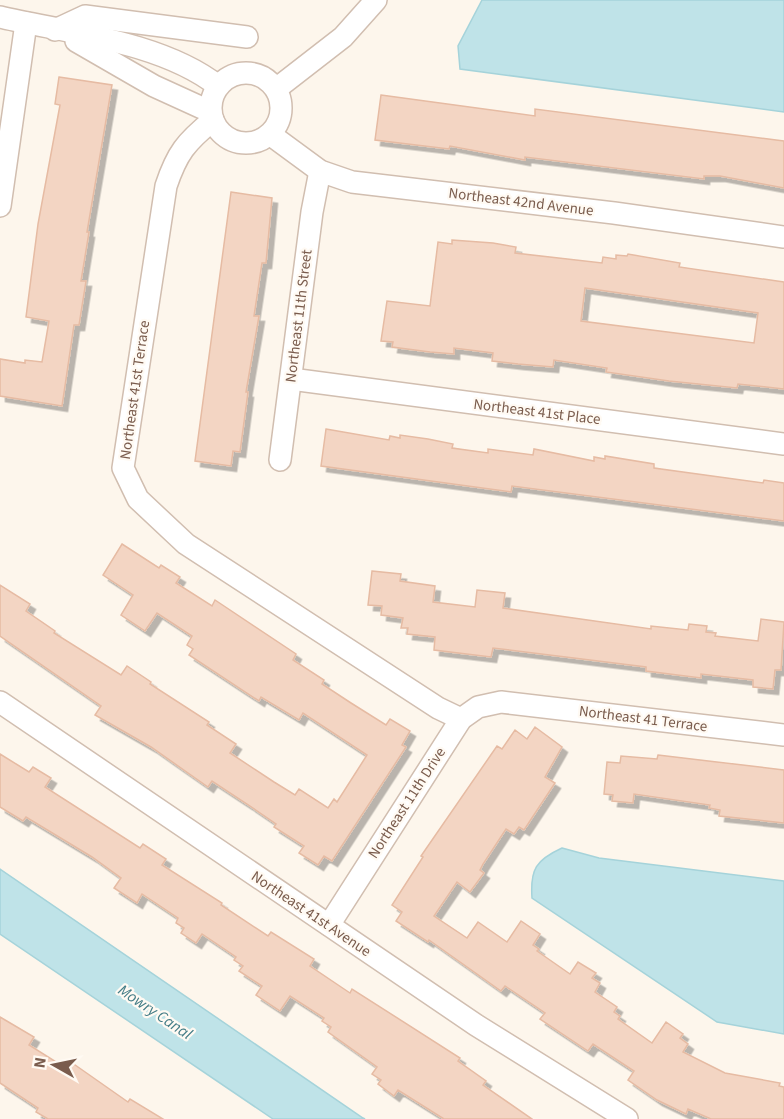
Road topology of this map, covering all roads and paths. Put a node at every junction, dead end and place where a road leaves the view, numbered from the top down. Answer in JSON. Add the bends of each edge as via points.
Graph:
{"nodes":[{"id":1,"x":376,"y":0,"type":"edge"},
{"id":2,"x":0,"y":17,"type":"edge"},
{"id":3,"x":26,"y":23,"type":"junction"},
{"id":4,"x":55,"y":30,"type":"junction"},
{"id":5,"x":247,"y":37,"type":"dead end"},
{"id":6,"x":157,"y":55,"type":"junction"},
{"id":7,"x":144,"y":81,"type":"junction"},
{"id":8,"x":218,"y":86,"type":"junction"},
{"id":9,"x":276,"y":89,"type":"junction"},
{"id":10,"x":212,"y":116,"type":"junction"},
{"id":11,"x":271,"y":135,"type":"junction"},
{"id":12,"x":320,"y":171,"type":"junction"},
{"id":13,"x":0,"y":206,"type":"edge"},
{"id":14,"x":784,"y":237,"type":"edge"},
{"id":15,"x":291,"y":379,"type":"junction"},
{"id":16,"x":784,"y":444,"type":"edge"},
{"id":17,"x":280,"y":460,"type":"dead end"},
{"id":18,"x":0,"y":702,"type":"edge"},
{"id":19,"x":501,"y":702,"type":"joint"},
{"id":20,"x":461,"y":719,"type":"junction"},
{"id":21,"x":784,"y":735,"type":"edge"},
{"id":22,"x":329,"y":925,"type":"junction"},
{"id":23,"x":627,"y":1119,"type":"edge"}],
"edges":[{"from":1,"to":9,"type":"street","via":[[343,37]]},
{"from":2,"to":3,"type":"street"},
{"from":3,"to":4,"type":"street"},
{"from":3,"to":13,"type":"street"},
{"from":4,"to":5,"type":"street","via":[[85,16]]},
{"from":4,"to":6,"type":"street"},
{"from":4,"to":7,"type":"street"},
{"from":6,"to":7,"type":"street"},
{"from":6,"to":8,"type":"street"},
{"from":7,"to":10,"type":"street"},
{"from":8,"to":9,"type":"street","via":[[241,73],[257,74]]},
{"from":8,"to":10,"type":"street","via":[[212,98]]},
{"from":9,"to":11,"type":"street","via":[[280,96],[280,122]]},
{"from":10,"to":11,"type":"street","via":[[219,131],[230,140],[257,143]]},
{"from":10,"to":20,"type":"street","name":"Northeast 41st Terrace","via":[[176,158],[166,186],[123,468],[138,499],[186,544],[438,708]]},
{"from":11,"to":12,"type":"street","name":"Northeast 42nd Avenue"},
{"from":12,"to":14,"type":"street","name":"Northeast 42nd Avenue","via":[[352,182]]},
{"from":12,"to":15,"type":"street","name":"Northeast 11th Street"},
{"from":15,"to":16,"type":"street","name":"Northeast 41st Place"},
{"from":15,"to":17,"type":"street","name":"Northeast 11th Street"},
{"from":18,"to":22,"type":"street","name":"Northeast 41st Avenue"},
{"from":19,"to":20,"type":"street","name":"Northeast 11th Drive","via":[[478,707]]},
{"from":19,"to":21,"type":"street","name":"Northeast 41 Terrace"},
{"from":20,"to":22,"type":"street","name":"Northeast 11th Drive"},
{"from":22,"to":23,"type":"street","name":"Northeast 41st Avenue","via":[[476,1025]]}]}
